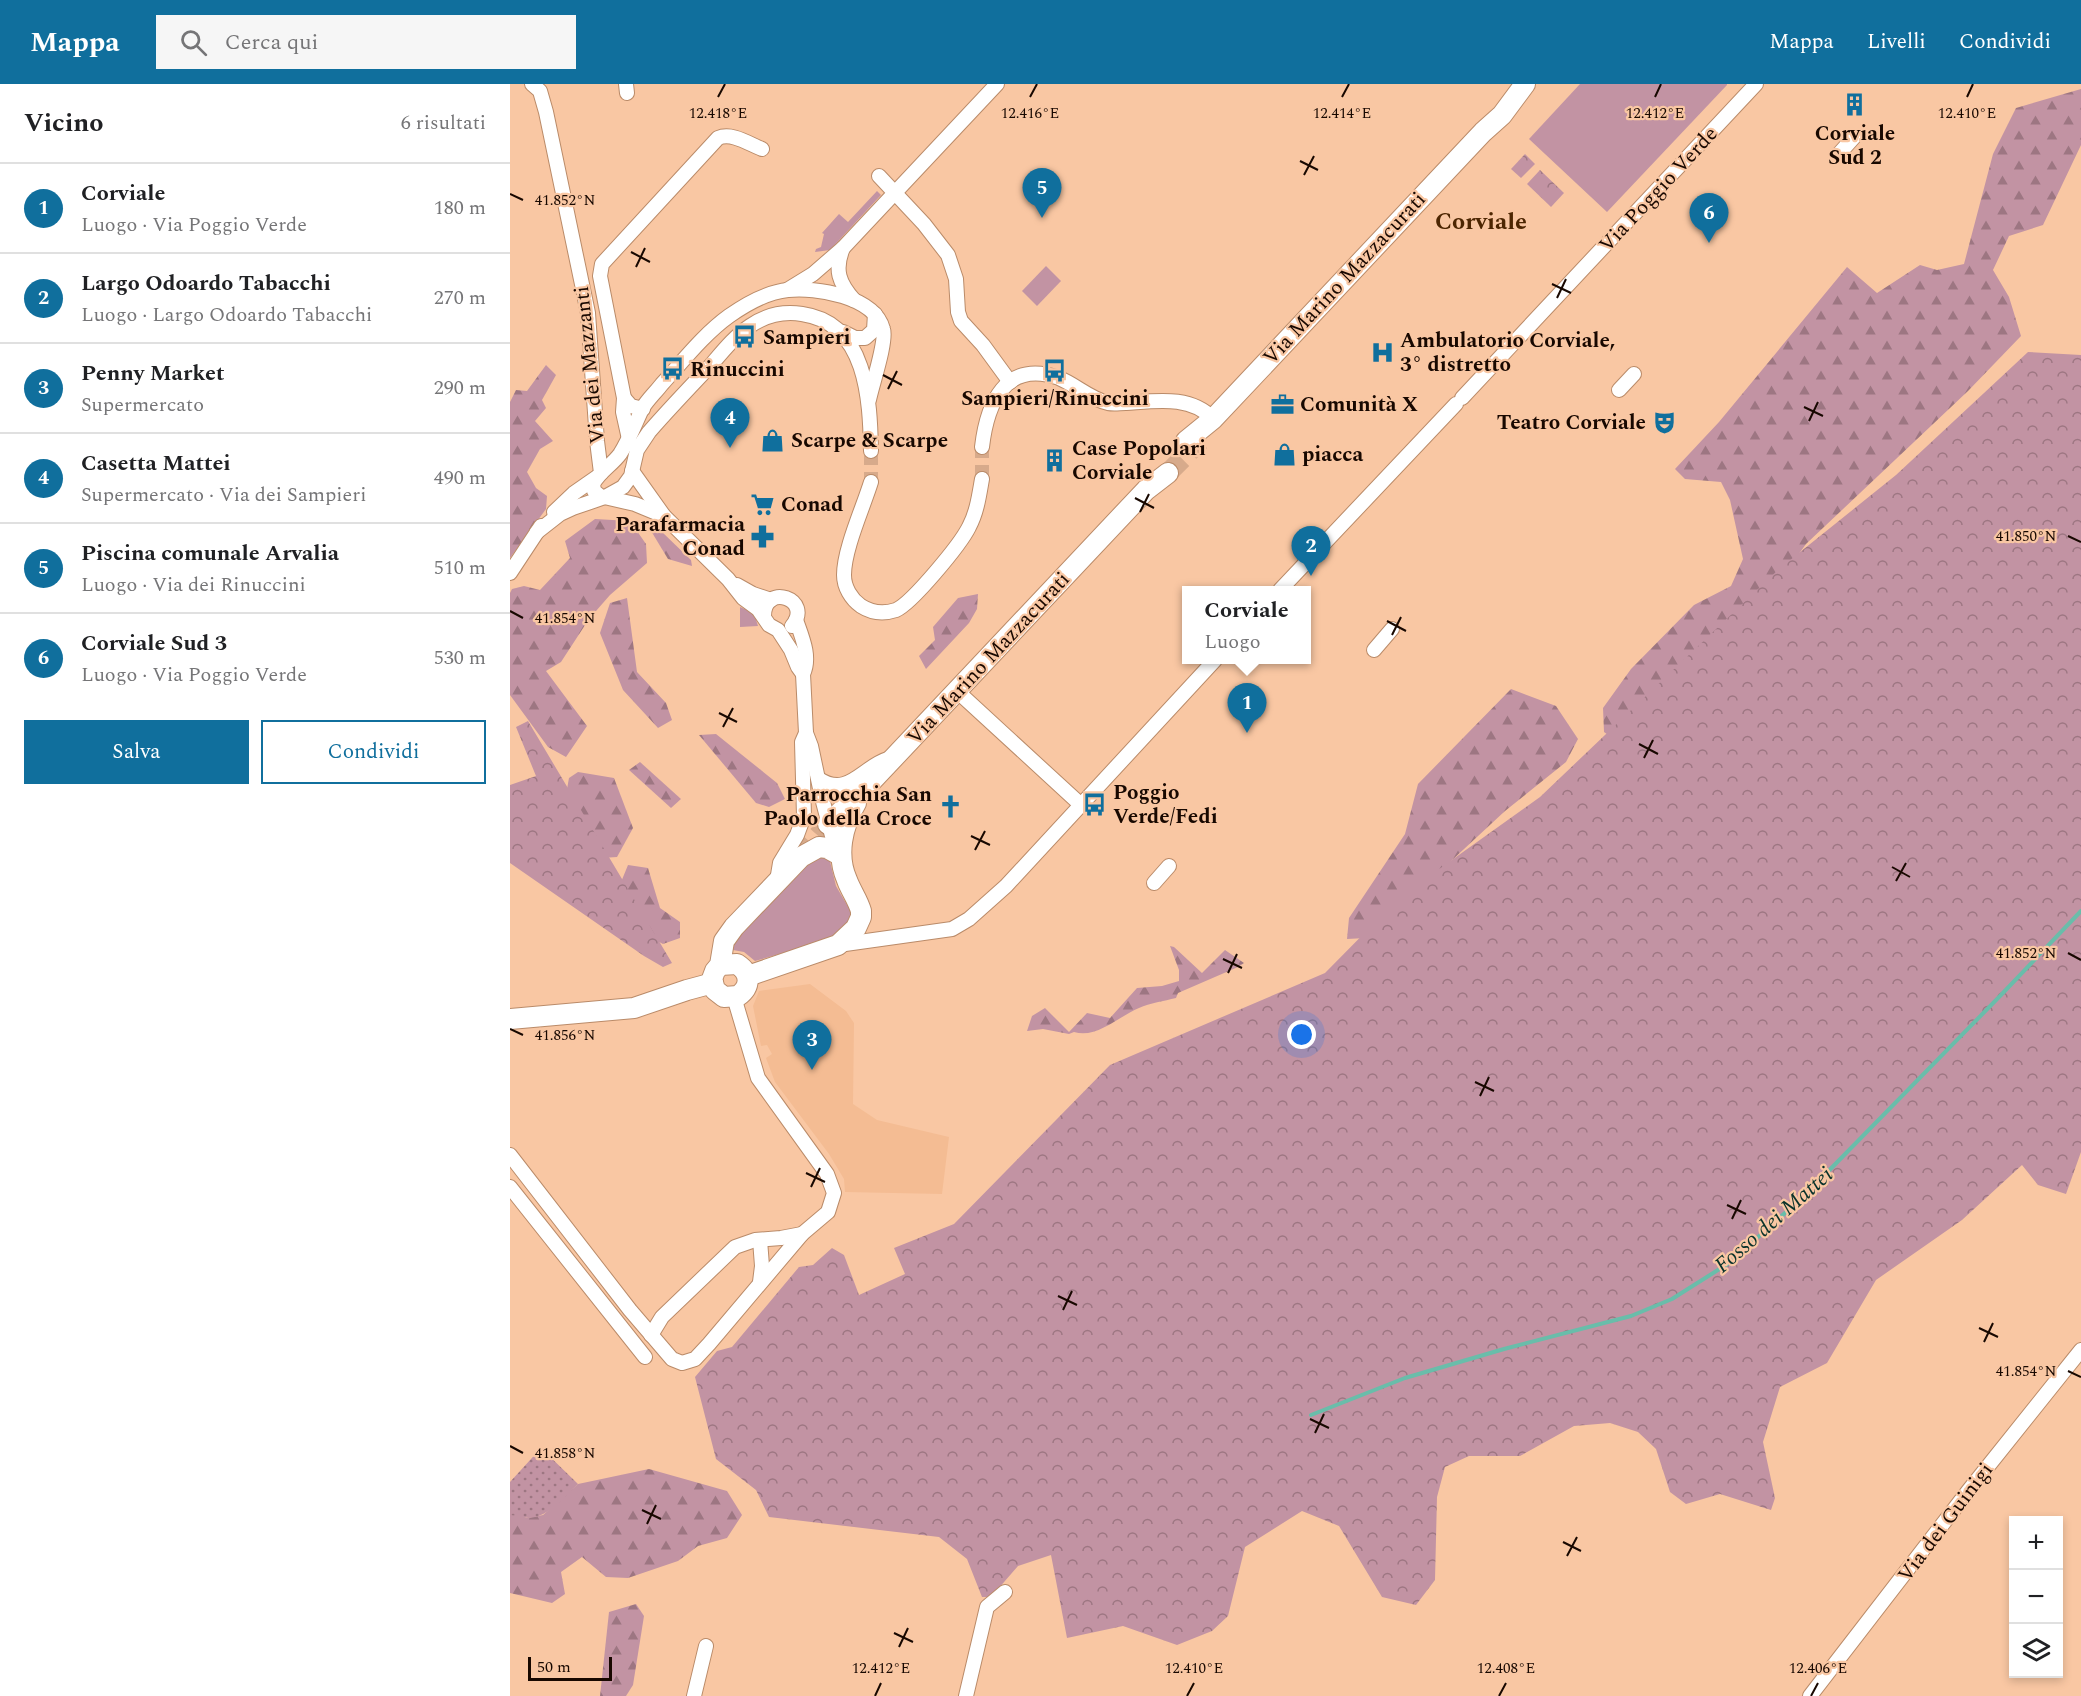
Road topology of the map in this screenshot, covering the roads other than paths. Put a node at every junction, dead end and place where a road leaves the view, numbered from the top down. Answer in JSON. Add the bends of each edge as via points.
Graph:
{"nodes":[{"id":1,"x":532,"y":84,"type":"edge"},
{"id":2,"x":997,"y":84,"type":"edge"},
{"id":3,"x":1508,"y":84,"type":"edge"},
{"id":4,"x":1525,"y":84,"type":"edge"},
{"id":5,"x":1756,"y":84,"type":"edge"},
{"id":6,"x":1483,"y":132,"type":"junction"},
{"id":7,"x":1856,"y":136,"type":"dead end"},
{"id":8,"x":762,"y":149,"type":"dead end"},
{"id":9,"x":1836,"y":156,"type":"dead end"},
{"id":10,"x":879,"y":176,"type":"dead end"},
{"id":11,"x":895,"y":194,"type":"junction"},
{"id":12,"x":843,"y":248,"type":"junction"},
{"id":13,"x":787,"y":290,"type":"junction"},
{"id":14,"x":854,"y":300,"type":"junction"},
{"id":15,"x":875,"y":314,"type":"junction"},
{"id":16,"x":838,"y":330,"type":"junction"},
{"id":17,"x":1634,"y":374,"type":"dead end"},
{"id":18,"x":1010,"y":382,"type":"junction"},
{"id":19,"x":1619,"y":390,"type":"dead end"},
{"id":20,"x":624,"y":398,"type":"junction"},
{"id":21,"x":869,"y":400,"type":"junction"},
{"id":22,"x":642,"y":409,"type":"junction"},
{"id":23,"x":1201,"y":431,"type":"joint"},
{"id":24,"x":629,"y":439,"type":"junction"},
{"id":25,"x":982,"y":447,"type":"tunnel mouth"},
{"id":26,"x":871,"y":451,"type":"tunnel mouth"},
{"id":27,"x":632,"y":471,"type":"junction"},
{"id":28,"x":601,"y":474,"type":"junction"},
{"id":29,"x":982,"y":479,"type":"tunnel mouth"},
{"id":30,"x":1157,"y":479,"type":"tunnel mouth"},
{"id":31,"x":871,"y":482,"type":"tunnel mouth"},
{"id":32,"x":605,"y":497,"type":"junction"},
{"id":33,"x":664,"y":516,"type":"junction"},
{"id":34,"x":537,"y":532,"type":"junction"},
{"id":35,"x":510,"y":573,"type":"edge"},
{"id":36,"x":728,"y":579,"type":"junction"},
{"id":37,"x":1284,"y":586,"type":"edge"},
{"id":38,"x":771,"y":600,"type":"junction"},
{"id":39,"x":764,"y":616,"type":"junction"},
{"id":40,"x":796,"y":620,"type":"junction"},
{"id":41,"x":1392,"y":629,"type":"dead end"},
{"id":42,"x":778,"y":630,"type":"junction"},
{"id":43,"x":1374,"y":650,"type":"dead end"},
{"id":44,"x":1211,"y":664,"type":"edge"},
{"id":45,"x":803,"y":674,"type":"junction"},
{"id":46,"x":957,"y":692,"type":"junction"},
{"id":47,"x":806,"y":733,"type":"junction"},
{"id":48,"x":893,"y":758,"type":"junction"},
{"id":49,"x":819,"y":779,"type":"junction"},
{"id":50,"x":869,"y":784,"type":"junction"},
{"id":51,"x":1080,"y":804,"type":"junction"},
{"id":52,"x":828,"y":824,"type":"junction"},
{"id":53,"x":838,"y":858,"type":"junction"},
{"id":54,"x":1169,"y":866,"type":"dead end"},
{"id":55,"x":777,"y":881,"type":"junction"},
{"id":56,"x":1154,"y":884,"type":"dead end"},
{"id":57,"x":838,"y":945,"type":"junction"},
{"id":58,"x":717,"y":974,"type":"junction"},
{"id":59,"x":748,"y":976,"type":"junction"},
{"id":60,"x":734,"y":997,"type":"junction"},
{"id":61,"x":510,"y":1019,"type":"edge"},
{"id":62,"x":510,"y":1155,"type":"edge"},
{"id":63,"x":510,"y":1187,"type":"edge"},
{"id":64,"x":802,"y":1234,"type":"junction"},
{"id":65,"x":760,"y":1240,"type":"junction"},
{"id":66,"x":760,"y":1282,"type":"junction"},
{"id":67,"x":651,"y":1335,"type":"junction"},
{"id":68,"x":2081,"y":1350,"type":"edge"},
{"id":69,"x":645,"y":1357,"type":"dead end"},
{"id":70,"x":1005,"y":1592,"type":"dead end"},
{"id":71,"x":706,"y":1646,"type":"dead end"},
{"id":72,"x":694,"y":1696,"type":"edge"},
{"id":73,"x":966,"y":1696,"type":"edge"},
{"id":74,"x":1810,"y":1696,"type":"edge"}],
"edges":[{"from":1,"to":28,"type":"street","name":"Via dei Mazzanti","via":[[540,91],[546,112],[588,313]]},
{"from":2,"to":11,"type":"street"},
{"from":3,"to":6,"type":"street","name":"Via Marino Mazzacurati"},
{"from":4,"to":6,"type":"street","name":"Via Marino Mazzacurati","via":[[1502,115]]},
{"from":5,"to":37,"type":"street","name":"Via Poggio Verde"},
{"from":6,"to":23,"type":"street","name":"Via Marino Mazzacurati"},
{"from":7,"to":9,"type":"street"},
{"from":8,"to":20,"type":"street","via":[[732,137],[718,138],[601,268]]},
{"from":10,"to":11,"type":"street"},
{"from":11,"to":12,"type":"street"},
{"from":11,"to":18,"type":"street","via":[[948,255],[961,321]]},
{"from":12,"to":13,"type":"street"},
{"from":12,"to":14,"type":"street","via":[[838,274]]},
{"from":13,"to":14,"type":"street","via":[[824,292]]},
{"from":13,"to":22,"type":"street","via":[[728,316]]},
{"from":14,"to":15,"type":"street"},
{"from":15,"to":16,"type":"street","via":[[874,330],[865,338]]},
{"from":15,"to":21,"type":"street","via":[[884,337]]},
{"from":16,"to":21,"type":"street","via":[[859,361]]},
{"from":16,"to":27,"type":"street","via":[[819,318],[793,313],[772,315],[750,326],[649,432],[637,450]]},
{"from":17,"to":19,"type":"street"},
{"from":18,"to":23,"type":"street","via":[[1034,374],[1048,375],[1110,403],[1174,401],[1196,405],[1206,411]]},
{"from":18,"to":25,"type":"street","via":[[990,407]]},
{"from":20,"to":22,"type":"street","via":[[631,406]]},
{"from":20,"to":24,"type":"street"},
{"from":21,"to":26,"type":"street"},
{"from":22,"to":24,"type":"street"},
{"from":24,"to":28,"type":"street"},
{"from":27,"to":32,"type":"street","via":[[622,487]]},
{"from":27,"to":33,"type":"street"},
{"from":28,"to":32,"type":"street","name":"Via dei Mazzanti","via":[[593,488]]},
{"from":28,"to":34,"type":"street","via":[[574,493]]},
{"from":29,"to":31,"type":"street","via":[[976,509],[957,545],[908,602],[896,610],[880,613],[853,599],[844,575]]},
{"from":30,"to":46,"type":"street","name":"Via Marino Mazzacurati"},
{"from":32,"to":33,"type":"street"},
{"from":32,"to":34,"type":"street","via":[[560,514]]},
{"from":33,"to":36,"type":"street"},
{"from":34,"to":35,"type":"street"},
{"from":36,"to":38,"type":"street"},
{"from":36,"to":39,"type":"street"},
{"from":38,"to":39,"type":"street"},
{"from":38,"to":40,"type":"street","via":[[790,600],[798,610]]},
{"from":39,"to":42,"type":"street"},
{"from":40,"to":42,"type":"street","via":[[789,628]]},
{"from":40,"to":45,"type":"street","via":[[805,646]]},
{"from":41,"to":43,"type":"street"},
{"from":42,"to":45,"type":"street"},
{"from":44,"to":51,"type":"street"},
{"from":45,"to":47,"type":"street"},
{"from":46,"to":48,"type":"street","name":"Via Marino Mazzacurati"},
{"from":46,"to":51,"type":"street"},
{"from":47,"to":49,"type":"street"},
{"from":47,"to":55,"type":"street","via":[[802,742],[804,816],[780,863]]},
{"from":48,"to":49,"type":"street","via":[[877,763],[842,786]]},
{"from":48,"to":50,"type":"street","name":"Via Marino Mazzacurati"},
{"from":49,"to":52,"type":"street"},
{"from":50,"to":52,"type":"street","name":"Via Marino Mazzacurati"},
{"from":50,"to":53,"type":"street","via":[[846,823]]},
{"from":51,"to":57,"type":"street","via":[[1006,886],[963,923],[947,930]]},
{"from":52,"to":53,"type":"street"},
{"from":53,"to":55,"type":"street","via":[[827,848],[819,847],[795,862]]},
{"from":53,"to":57,"type":"street","via":[[861,917],[856,928]]},
{"from":54,"to":56,"type":"street"},
{"from":55,"to":58,"type":"street","via":[[726,938]]},
{"from":57,"to":59,"type":"street"},
{"from":58,"to":59,"type":"street","via":[[737,964]]},
{"from":58,"to":60,"type":"street","via":[[715,990]]},
{"from":58,"to":61,"type":"street","via":[[634,1008]]},
{"from":59,"to":60,"type":"street","via":[[746,990]]},
{"from":60,"to":64,"type":"street","via":[[758,1078],[833,1185],[830,1209]]},
{"from":62,"to":67,"type":"street"},
{"from":63,"to":69,"type":"street"},
{"from":64,"to":65,"type":"street"},
{"from":64,"to":66,"type":"street"},
{"from":65,"to":66,"type":"street"},
{"from":65,"to":67,"type":"street","via":[[731,1250],[662,1317]]},
{"from":66,"to":67,"type":"street","via":[[690,1361],[674,1361]]},
{"from":68,"to":74,"type":"street","name":"Via dei Guinigi"},
{"from":70,"to":73,"type":"street","via":[[987,1607]]},
{"from":71,"to":72,"type":"street"}]}
